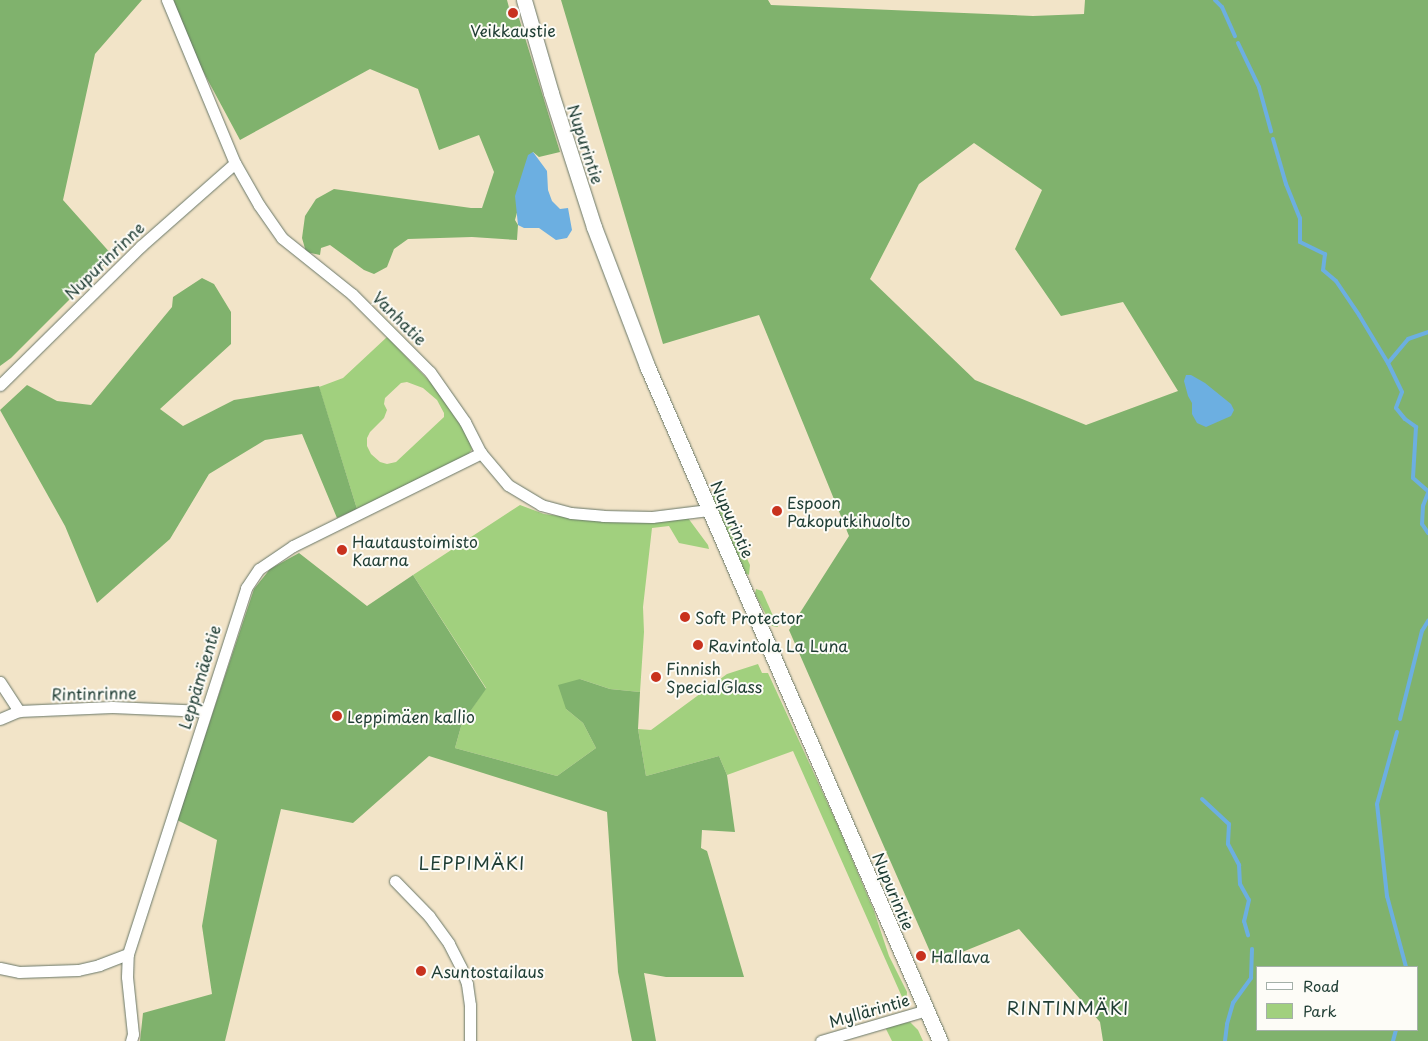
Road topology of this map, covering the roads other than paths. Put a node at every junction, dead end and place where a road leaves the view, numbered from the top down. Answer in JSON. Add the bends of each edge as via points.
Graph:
{"nodes":[{"id":1,"x":167,"y":0,"type":"edge"},
{"id":2,"x":524,"y":0,"type":"edge"},
{"id":3,"x":235,"y":163,"type":"junction"},
{"id":4,"x":0,"y":384,"type":"edge"},
{"id":5,"x":481,"y":453,"type":"junction"},
{"id":6,"x":710,"y":510,"type":"junction"},
{"id":7,"x":0,"y":682,"type":"edge"},
{"id":8,"x":19,"y":711,"type":"junction"},
{"id":9,"x":205,"y":711,"type":"junction"},
{"id":10,"x":0,"y":719,"type":"edge"},
{"id":11,"x":395,"y":881,"type":"dead end"},
{"id":12,"x":128,"y":954,"type":"junction"},
{"id":13,"x":0,"y":968,"type":"edge"},
{"id":14,"x":926,"y":1010,"type":"junction"},
{"id":15,"x":131,"y":1041,"type":"edge"},
{"id":16,"x":470,"y":1041,"type":"edge"},
{"id":17,"x":821,"y":1041,"type":"edge"},
{"id":18,"x":940,"y":1041,"type":"edge"}],
"edges":[{"from":1,"to":3,"type":"street","name":"Vanhatie"},
{"from":2,"to":6,"type":"main road","name":"Nupurintie","via":[[594,227],[647,366]]},
{"from":3,"to":4,"type":"street","name":"Nupurinrinne","via":[[141,246]]},
{"from":3,"to":5,"type":"street","name":"Vanhatie","via":[[282,238],[352,294],[430,372],[465,422]]},
{"from":5,"to":6,"type":"street","name":"Vanhatie","via":[[508,484],[523,495],[541,505],[571,513],[652,517]]},
{"from":5,"to":9,"type":"street","name":"Leppämäentie","via":[[293,546],[259,569],[237,610]]},
{"from":6,"to":14,"type":"main road","name":"Nupurintie"},
{"from":7,"to":8,"type":"street"},
{"from":8,"to":9,"type":"street","name":"Rintinrinne","via":[[112,707]]},
{"from":8,"to":10,"type":"street"},
{"from":9,"to":12,"type":"street","name":"Leppämäentie"},
{"from":11,"to":16,"type":"street","via":[[429,916],[461,968],[470,1005]]},
{"from":12,"to":13,"type":"street","via":[[78,970],[19,972]]},
{"from":12,"to":15,"type":"street","name":"Leppämäentie"},
{"from":14,"to":17,"type":"street","name":"Myllärintie"},
{"from":14,"to":18,"type":"main road","name":"Nupurintie"}]}
